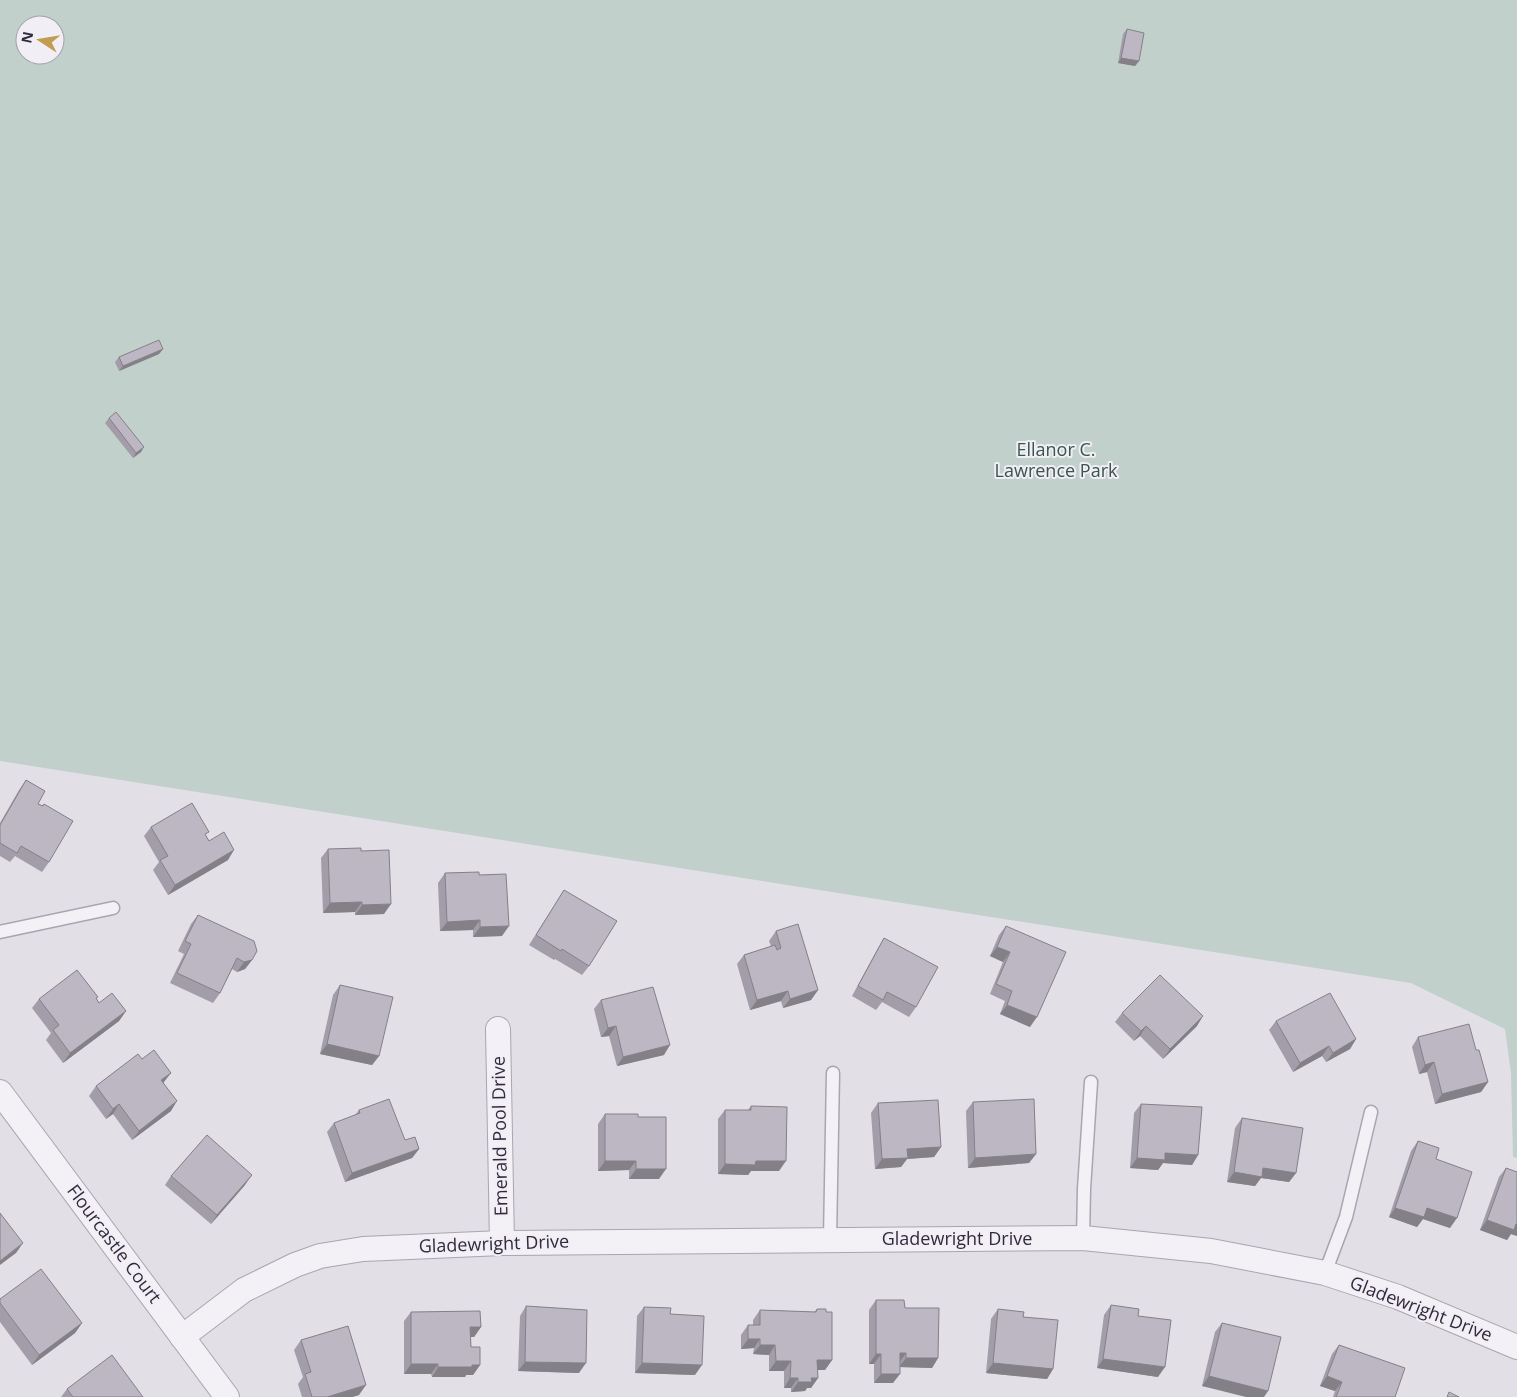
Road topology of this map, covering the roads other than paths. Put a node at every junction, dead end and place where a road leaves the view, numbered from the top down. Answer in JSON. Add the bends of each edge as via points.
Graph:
{"nodes":[{"id":1,"x":113,"y":908,"type":"dead end"},
{"id":2,"x":0,"y":932,"type":"edge"},
{"id":3,"x":498,"y":1029,"type":"dead end"},
{"id":4,"x":833,"y":1073,"type":"dead end"},
{"id":5,"x":1091,"y":1082,"type":"dead end"},
{"id":6,"x":0,"y":1092,"type":"edge"},
{"id":7,"x":1371,"y":1112,"type":"dead end"},
{"id":8,"x":1083,"y":1238,"type":"junction"},
{"id":9,"x":830,"y":1239,"type":"junction"},
{"id":10,"x":502,"y":1242,"type":"junction"},
{"id":11,"x":1325,"y":1273,"type":"junction"},
{"id":12,"x":182,"y":1336,"type":"junction"},
{"id":13,"x":1517,"y":1347,"type":"edge"},
{"id":14,"x":227,"y":1397,"type":"edge"}],
"edges":[{"from":1,"to":2,"type":"lane"},
{"from":3,"to":10,"type":"street","name":"Emerald Pool Drive"},
{"from":4,"to":9,"type":"lane"},
{"from":5,"to":8,"type":"lane"},
{"from":6,"to":12,"type":"street","name":"Flourcastle Court"},
{"from":7,"to":11,"type":"lane","via":[[1346,1217]]},
{"from":8,"to":9,"type":"street","name":"Gladewright Drive"},
{"from":8,"to":11,"type":"street","name":"Gladewright Drive","via":[[1211,1251]]},
{"from":9,"to":10,"type":"street","name":"Gladewright Drive"},
{"from":10,"to":12,"type":"street","name":"Gladewright Drive","via":[[363,1249],[320,1256],[244,1290]]},
{"from":11,"to":13,"type":"street","name":"Gladewright Drive","via":[[1398,1298]]},
{"from":12,"to":14,"type":"street","name":"Flourcastle Court"}]}
